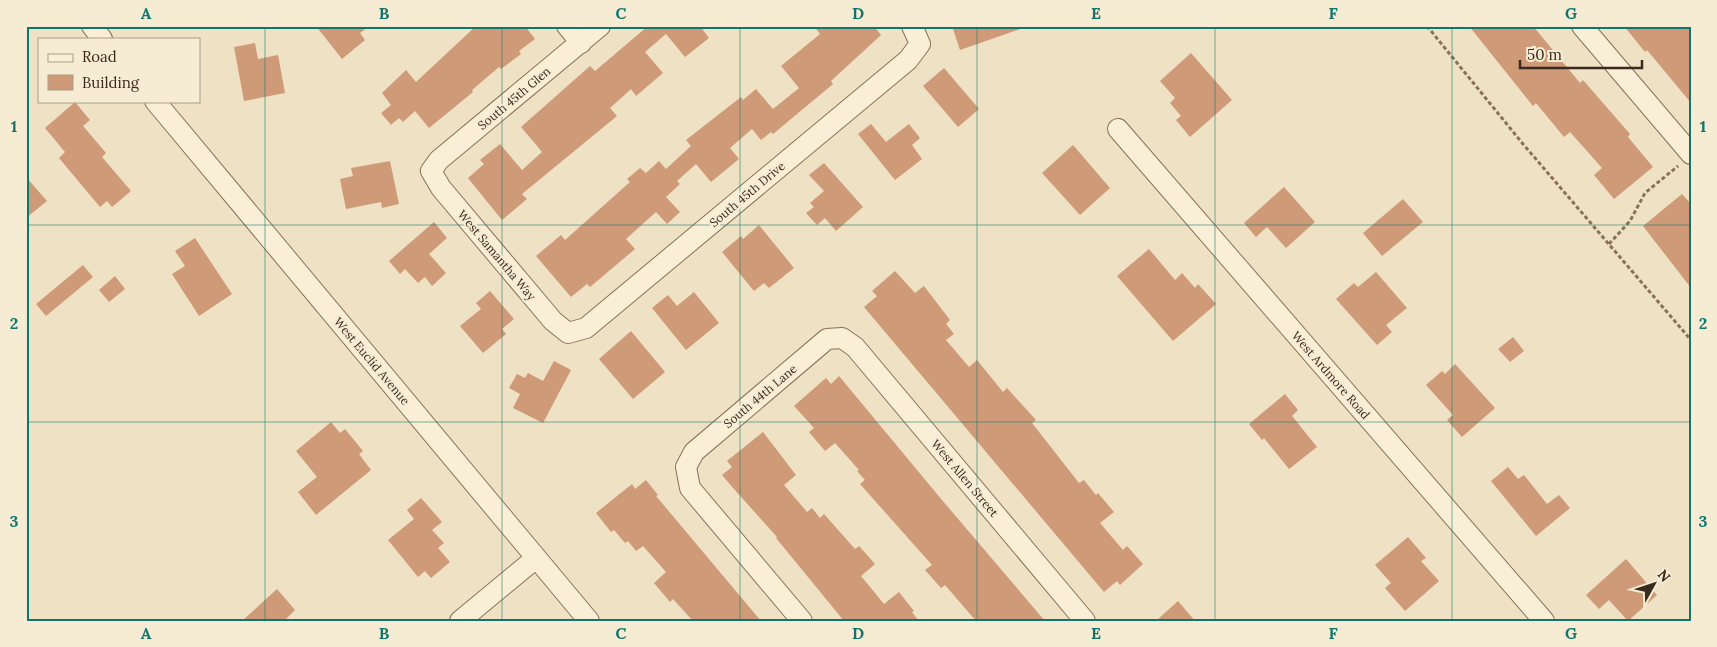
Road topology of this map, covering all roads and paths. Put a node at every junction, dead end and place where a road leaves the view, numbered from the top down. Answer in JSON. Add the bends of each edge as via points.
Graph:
{"nodes":[{"id":1,"x":92,"y":26,"type":"edge"},
{"id":2,"x":567,"y":26,"type":"edge"},
{"id":3,"x":600,"y":26,"type":"edge"},
{"id":4,"x":1427,"y":26,"type":"edge"},
{"id":5,"x":1582,"y":26,"type":"edge"},
{"id":6,"x":916,"y":35,"type":"edge"},
{"id":7,"x":101,"y":38,"type":"edge"},
{"id":8,"x":581,"y":43,"type":"junction"},
{"id":9,"x":156,"y":102,"type":"edge"},
{"id":10,"x":1118,"y":129,"type":"dead end"},
{"id":11,"x":1684,"y":160,"type":"edge"},
{"id":12,"x":432,"y":171,"type":"joint"},
{"id":13,"x":1609,"y":244,"type":"junction"},
{"id":14,"x":568,"y":333,"type":"joint"},
{"id":15,"x":842,"y":338,"type":"joint"},
{"id":16,"x":1691,"y":340,"type":"edge"},
{"id":17,"x":536,"y":558,"type":"junction"},
{"id":18,"x":460,"y":621,"type":"edge"},
{"id":19,"x":589,"y":621,"type":"edge"},
{"id":20,"x":802,"y":621,"type":"edge"},
{"id":21,"x":1085,"y":621,"type":"edge"},
{"id":22,"x":1544,"y":621,"type":"edge"}],
"edges":[{"from":1,"to":7,"type":"street"},
{"from":2,"to":8,"type":"street"},
{"from":3,"to":8,"type":"street","name":"South 45th Glen"},
{"from":4,"to":13,"type":"path"},
{"from":5,"to":11,"type":"street"},
{"from":6,"to":14,"type":"street","name":"South 45th Drive","via":[[908,60],[586,328]]},
{"from":8,"to":12,"type":"street","name":"South 45th Glen","via":[[439,160]]},
{"from":9,"to":17,"type":"street","name":"West Euclid Avenue"},
{"from":10,"to":22,"type":"street","name":"West Ardmore Road"},
{"from":11,"to":13,"type":"path","via":[[1645,193],[1630,221]]},
{"from":12,"to":14,"type":"street","name":"West Samantha Way","via":[[441,188],[534,299]]},
{"from":13,"to":16,"type":"path"},
{"from":15,"to":20,"type":"street","name":"South 44th Lane","via":[[827,339],[694,452],[686,468],[690,488]]},
{"from":15,"to":21,"type":"street","name":"West Allen Street","via":[[855,347]]},
{"from":17,"to":18,"type":"street"},
{"from":17,"to":19,"type":"street","name":"West Euclid Avenue"}]}
